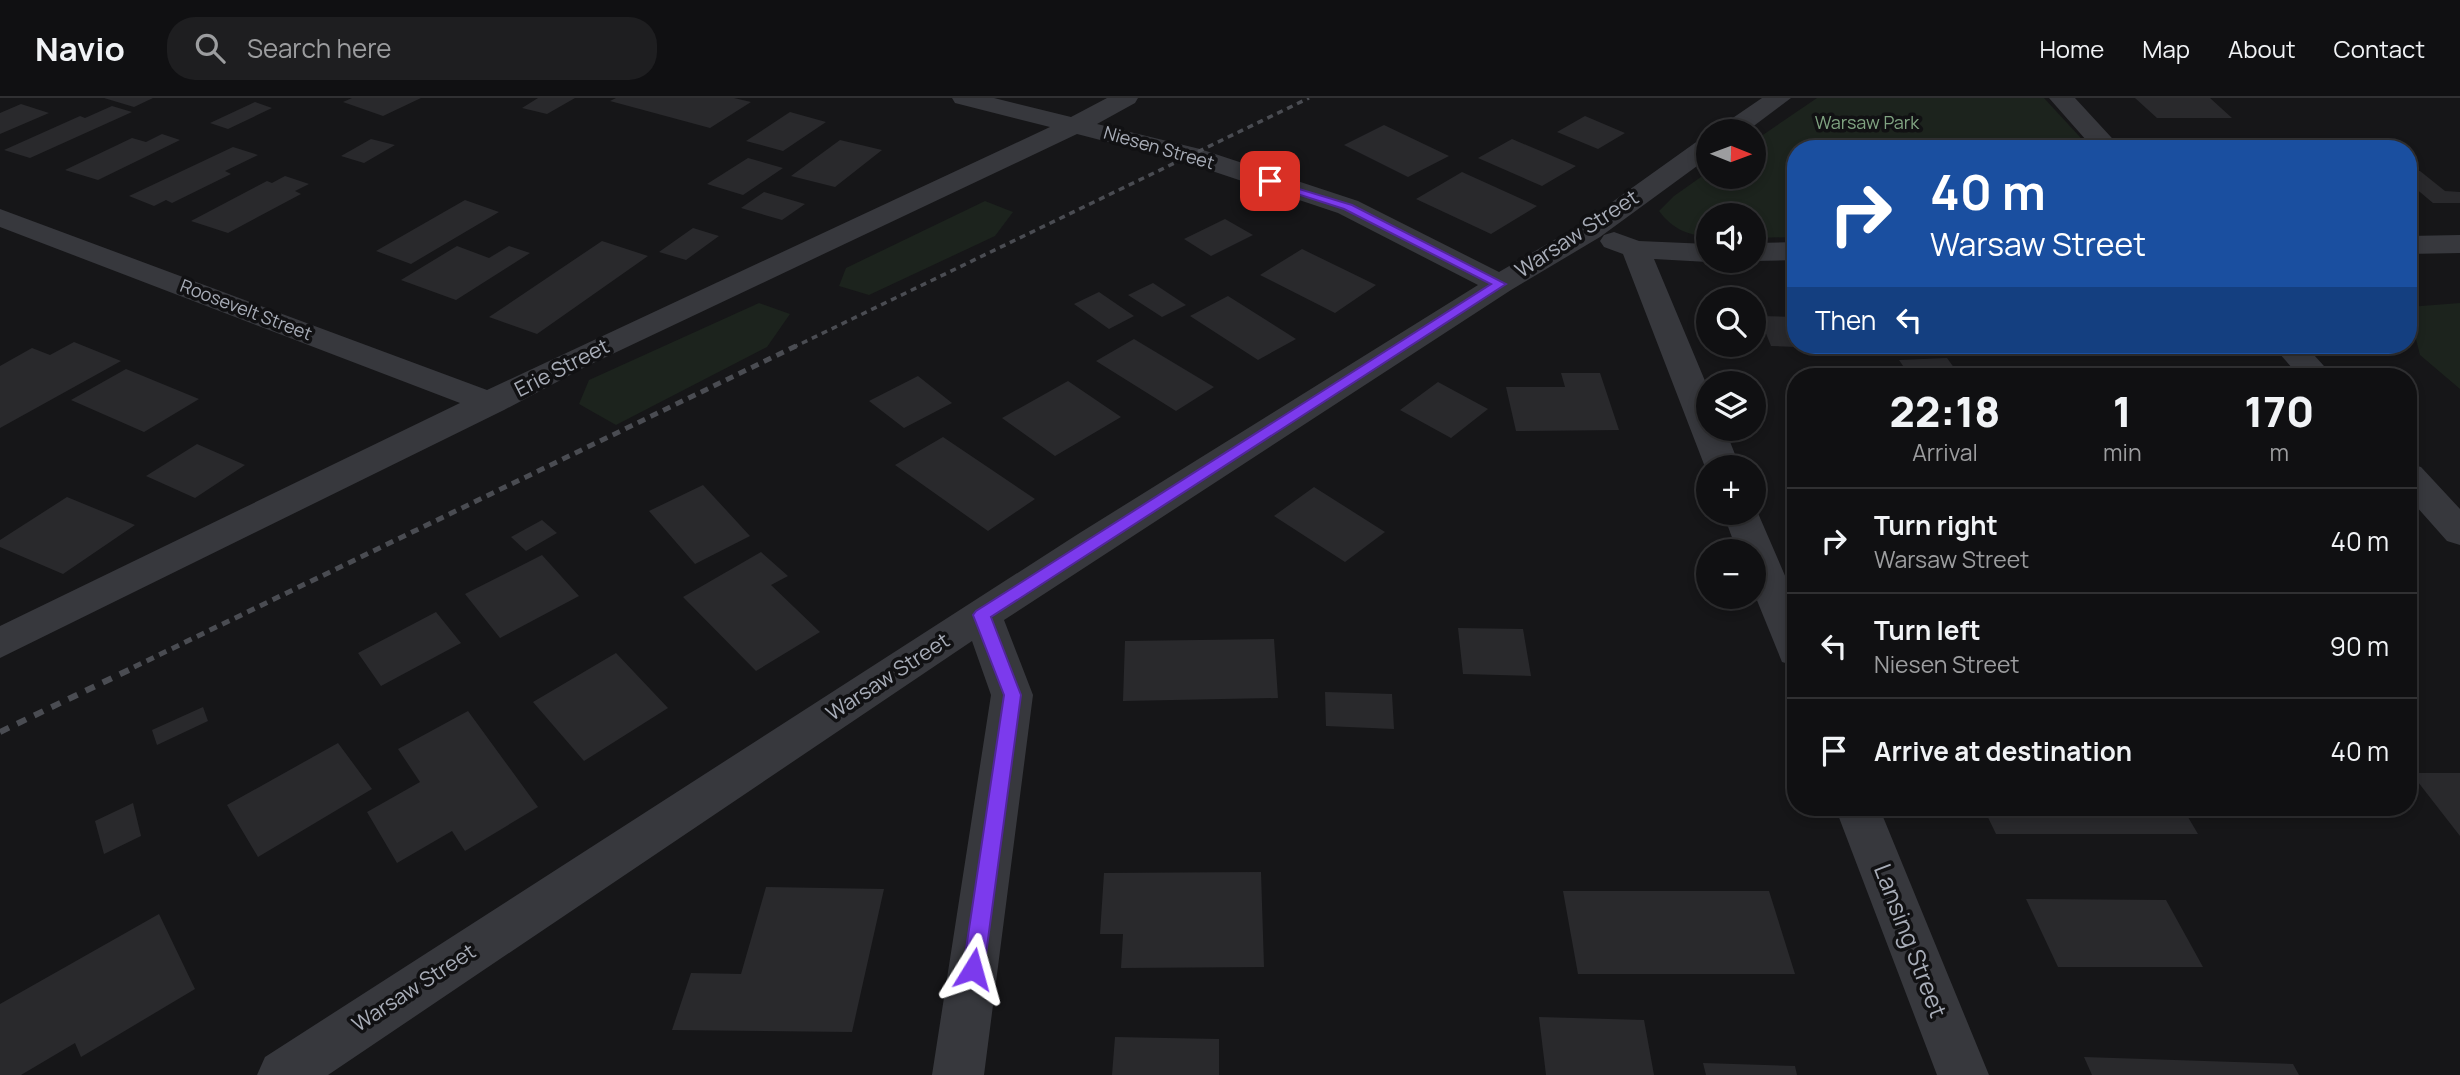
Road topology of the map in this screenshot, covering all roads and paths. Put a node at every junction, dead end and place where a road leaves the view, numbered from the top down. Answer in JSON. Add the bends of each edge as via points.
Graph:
{"nodes":[{"id":1,"x":964,"y":98,"type":"edge"},
{"id":2,"x":1126,"y":98,"type":"edge"},
{"id":3,"x":1779,"y":98,"type":"edge"},
{"id":4,"x":2061,"y":98,"type":"edge"},
{"id":5,"x":1748,"y":119,"type":"edge"},
{"id":6,"x":1075,"y":125,"type":"junction"},
{"id":7,"x":2101,"y":140,"type":"edge"},
{"id":8,"x":1696,"y":155,"type":"edge"},
{"id":9,"x":0,"y":217,"type":"edge"},
{"id":10,"x":1590,"y":231,"type":"junction"},
{"id":11,"x":2460,"y":244,"type":"edge"},
{"id":12,"x":2417,"y":245,"type":"edge"},
{"id":13,"x":1635,"y":249,"type":"junction"},
{"id":14,"x":1787,"y":251,"type":"edge"},
{"id":15,"x":1696,"y":252,"type":"edge"},
{"id":16,"x":1766,"y":252,"type":"edge"},
{"id":17,"x":1500,"y":284,"type":"junction"},
{"id":18,"x":2296,"y":354,"type":"edge"},
{"id":19,"x":2310,"y":368,"type":"edge"},
{"id":20,"x":1696,"y":399,"type":"edge"},
{"id":21,"x":492,"y":402,"type":"junction"},
{"id":22,"x":2417,"y":485,"type":"edge"},
{"id":23,"x":1746,"y":525,"type":"edge"},
{"id":24,"x":2460,"y":532,"type":"edge"},
{"id":25,"x":982,"y":615,"type":"junction"},
{"id":26,"x":1787,"y":628,"type":"edge"},
{"id":27,"x":0,"y":643,"type":"edge"},
{"id":28,"x":1861,"y":816,"type":"edge"},
{"id":29,"x":283,"y":1075,"type":"edge"},
{"id":30,"x":958,"y":1075,"type":"edge"},
{"id":31,"x":1963,"y":1075,"type":"edge"}],
"edges":[{"from":1,"to":6,"type":"street","name":"Niesen Street"},
{"from":2,"to":6,"type":"street","name":"Erie Street"},
{"from":3,"to":5,"type":"street"},
{"from":4,"to":7,"type":"street"},
{"from":6,"to":17,"type":"street","name":"Niesen Street","via":[[1191,155],[1348,207]]},
{"from":6,"to":21,"type":"street","name":"Erie Street"},
{"from":8,"to":10,"type":"street","name":"Warsaw Street"},
{"from":9,"to":21,"type":"street","name":"Roosevelt Street"},
{"from":10,"to":13,"type":"street"},
{"from":10,"to":17,"type":"street","name":"Warsaw Street"},
{"from":11,"to":12,"type":"street"},
{"from":13,"to":15,"type":"street"},
{"from":13,"to":20,"type":"street"},
{"from":14,"to":16,"type":"street"},
{"from":17,"to":25,"type":"street","name":"Warsaw Street"},
{"from":18,"to":19,"type":"street"},
{"from":21,"to":27,"type":"street","name":"Erie Street"},
{"from":22,"to":24,"type":"street"},
{"from":23,"to":26,"type":"street"},
{"from":25,"to":29,"type":"street","name":"Warsaw Street"},
{"from":25,"to":30,"type":"street","via":[[1012,695]]},
{"from":28,"to":31,"type":"street","name":"Lansing Street"}]}
